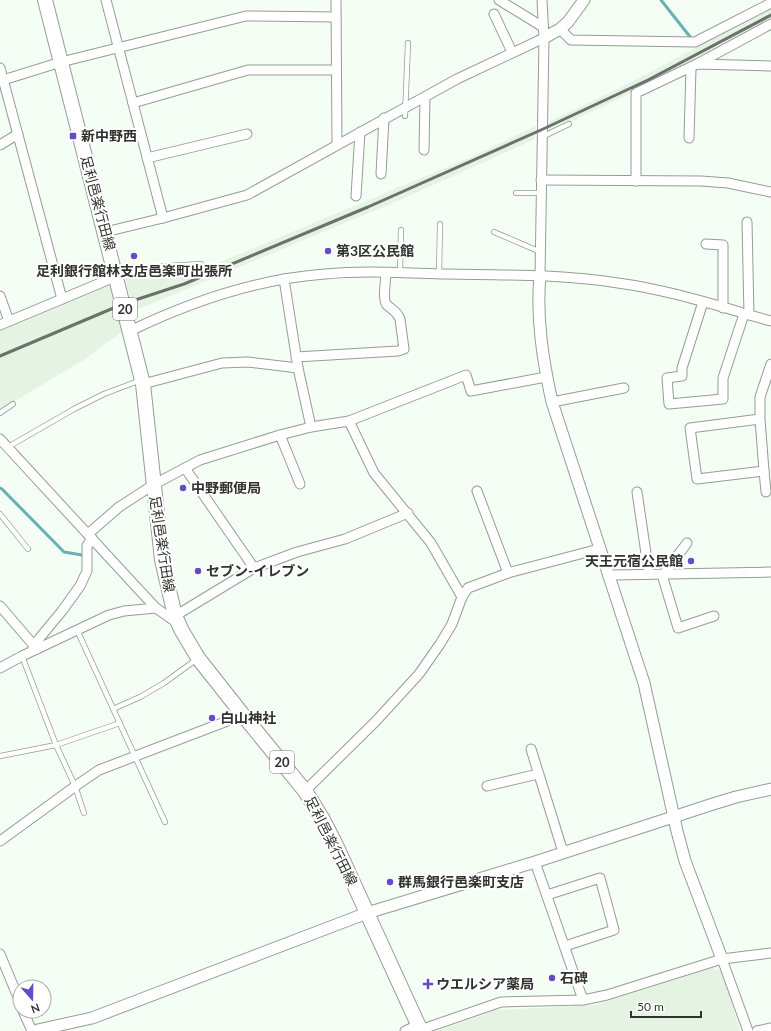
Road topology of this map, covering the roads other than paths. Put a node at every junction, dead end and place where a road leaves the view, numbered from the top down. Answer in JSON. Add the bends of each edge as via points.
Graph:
{"nodes":[{"id":1,"x":45,"y":0,"type":"edge"},
{"id":2,"x":106,"y":0,"type":"edge"},
{"id":3,"x":336,"y":0,"type":"edge"},
{"id":4,"x":499,"y":0,"type":"edge"},
{"id":5,"x":542,"y":0,"type":"edge"},
{"id":6,"x":584,"y":0,"type":"edge"},
{"id":7,"x":771,"y":3,"type":"edge"},
{"id":8,"x":494,"y":14,"type":"dead end"},
{"id":9,"x":336,"y":17,"type":"junction"},
{"id":10,"x":771,"y":24,"type":"edge"},
{"id":11,"x":560,"y":29,"type":"junction"},
{"id":12,"x":543,"y":33,"type":"junction"},
{"id":13,"x":408,"y":43,"type":"dead end"},
{"id":14,"x":118,"y":48,"type":"junction"},
{"id":15,"x":512,"y":52,"type":"junction"},
{"id":16,"x":61,"y":62,"type":"junction"},
{"id":17,"x":694,"y":66,"type":"junction"},
{"id":18,"x":771,"y":66,"type":"edge"},
{"id":19,"x":0,"y":68,"type":"edge"},
{"id":20,"x":336,"y":70,"type":"junction"},
{"id":21,"x":2,"y":80,"type":"edge"},
{"id":22,"x":426,"y":97,"type":"junction"},
{"id":23,"x":133,"y":103,"type":"junction"},
{"id":24,"x":405,"y":112,"type":"junction"},
{"id":25,"x":384,"y":118,"type":"junction"},
{"id":26,"x":569,"y":124,"type":"dead end"},
{"id":27,"x":360,"y":132,"type":"junction"},
{"id":28,"x":18,"y":134,"type":"junction"},
{"id":29,"x":247,"y":134,"type":"dead end"},
{"id":30,"x":542,"y":137,"type":"junction"},
{"id":31,"x":689,"y":138,"type":"dead end"},
{"id":32,"x":337,"y":145,"type":"junction"},
{"id":33,"x":0,"y":146,"type":"edge"},
{"id":34,"x":424,"y":150,"type":"dead end"},
{"id":35,"x":147,"y":158,"type":"junction"},
{"id":36,"x":381,"y":174,"type":"dead end"},
{"id":37,"x":541,"y":180,"type":"junction"},
{"id":38,"x":636,"y":181,"type":"junction"},
{"id":39,"x":771,"y":192,"type":"edge"},
{"id":40,"x":516,"y":193,"type":"dead end"},
{"id":41,"x":541,"y":193,"type":"junction"},
{"id":42,"x":356,"y":196,"type":"dead end"},
{"id":43,"x":163,"y":218,"type":"junction"},
{"id":44,"x":748,"y":222,"type":"dead end"},
{"id":45,"x":440,"y":224,"type":"dead end"},
{"id":46,"x":401,"y":230,"type":"dead end"},
{"id":47,"x":105,"y":232,"type":"junction"},
{"id":48,"x":494,"y":232,"type":"dead end"},
{"id":49,"x":706,"y":244,"type":"dead end"},
{"id":50,"x":541,"y":251,"type":"junction"},
{"id":51,"x":202,"y":264,"type":"dead end"},
{"id":52,"x":116,"y":273,"type":"junction"},
{"id":53,"x":386,"y":273,"type":"junction"},
{"id":54,"x":400,"y":273,"type":"junction"},
{"id":55,"x":439,"y":274,"type":"junction"},
{"id":56,"x":540,"y":276,"type":"junction"},
{"id":57,"x":284,"y":279,"type":"junction"},
{"id":58,"x":0,"y":296,"type":"edge"},
{"id":59,"x":62,"y":299,"type":"junction"},
{"id":60,"x":703,"y":302,"type":"junction"},
{"id":61,"x":723,"y":308,"type":"junction"},
{"id":62,"x":746,"y":314,"type":"junction"},
{"id":63,"x":771,"y":321,"type":"edge"},
{"id":64,"x":4,"y":323,"type":"edge"},
{"id":65,"x":130,"y":331,"type":"junction"},
{"id":66,"x":296,"y":357,"type":"junction"},
{"id":67,"x":771,"y":364,"type":"edge"},
{"id":68,"x":298,"y":368,"type":"junction"},
{"id":69,"x":546,"y":377,"type":"junction"},
{"id":70,"x":143,"y":382,"type":"junction"},
{"id":71,"x":624,"y":388,"type":"dead end"},
{"id":72,"x":552,"y":402,"type":"junction"},
{"id":73,"x":13,"y":404,"type":"dead end"},
{"id":74,"x":0,"y":413,"type":"edge"},
{"id":75,"x":760,"y":418,"type":"junction"},
{"id":76,"x":348,"y":421,"type":"junction"},
{"id":77,"x":311,"y":427,"type":"junction"},
{"id":78,"x":280,"y":436,"type":"junction"},
{"id":79,"x":0,"y":439,"type":"edge"},
{"id":80,"x":8,"y":447,"type":"junction"},
{"id":81,"x":185,"y":468,"type":"junction"},
{"id":82,"x":764,"y":471,"type":"junction"},
{"id":83,"x":300,"y":484,"type":"dead end"},
{"id":84,"x":153,"y":485,"type":"junction"},
{"id":85,"x":477,"y":491,"type":"dead end"},
{"id":86,"x":637,"y":492,"type":"dead end"},
{"id":87,"x":766,"y":492,"type":"dead end"},
{"id":88,"x":408,"y":513,"type":"junction"},
{"id":89,"x":0,"y":514,"type":"edge"},
{"id":90,"x":90,"y":536,"type":"junction"},
{"id":91,"x":687,"y":543,"type":"dead end"},
{"id":92,"x":28,"y":549,"type":"dead end"},
{"id":93,"x":599,"y":549,"type":"junction"},
{"id":94,"x":254,"y":568,"type":"junction"},
{"id":95,"x":771,"y":572,"type":"edge"},
{"id":96,"x":508,"y":573,"type":"junction"},
{"id":97,"x":649,"y":574,"type":"junction"},
{"id":98,"x":664,"y":574,"type":"junction"},
{"id":99,"x":608,"y":576,"type":"junction"},
{"id":100,"x":462,"y":597,"type":"junction"},
{"id":101,"x":0,"y":606,"type":"edge"},
{"id":102,"x":156,"y":608,"type":"junction"},
{"id":103,"x":714,"y":616,"type":"dead end"},
{"id":104,"x":176,"y":619,"type":"junction"},
{"id":105,"x":77,"y":630,"type":"junction"},
{"id":106,"x":35,"y":647,"type":"junction"},
{"id":107,"x":22,"y":656,"type":"junction"},
{"id":108,"x":198,"y":658,"type":"junction"},
{"id":109,"x":0,"y":668,"type":"edge"},
{"id":110,"x":113,"y":709,"type":"junction"},
{"id":111,"x":243,"y":715,"type":"junction"},
{"id":112,"x":120,"y":723,"type":"junction"},
{"id":113,"x":56,"y":745,"type":"junction"},
{"id":114,"x":531,"y":749,"type":"dead end"},
{"id":115,"x":0,"y":756,"type":"edge"},
{"id":116,"x":136,"y":756,"type":"junction"},
{"id":117,"x":538,"y":774,"type":"junction"},
{"id":118,"x":75,"y":786,"type":"junction"},
{"id":119,"x":487,"y":786,"type":"dead end"},
{"id":120,"x":771,"y":789,"type":"edge"},
{"id":121,"x":305,"y":791,"type":"junction"},
{"id":122,"x":84,"y":813,"type":"dead end"},
{"id":123,"x":674,"y":816,"type":"junction"},
{"id":124,"x":165,"y":822,"type":"dead end"},
{"id":125,"x":0,"y":841,"type":"edge"},
{"id":126,"x":563,"y":852,"type":"junction"},
{"id":127,"x":535,"y":862,"type":"junction"},
{"id":128,"x":547,"y":895,"type":"junction"},
{"id":129,"x":367,"y":913,"type":"junction"},
{"id":130,"x":565,"y":946,"type":"junction"},
{"id":131,"x":771,"y":953,"type":"edge"},
{"id":132,"x":0,"y":954,"type":"edge"},
{"id":133,"x":722,"y":959,"type":"junction"},
{"id":134,"x":12,"y":983,"type":"edge"},
{"id":135,"x":584,"y":1000,"type":"junction"},
{"id":136,"x":27,"y":1019,"type":"edge"},
{"id":137,"x":62,"y":1028,"type":"edge"},
{"id":138,"x":771,"y":1028,"type":"edge"},
{"id":139,"x":420,"y":1029,"type":"edge"},
{"id":140,"x":32,"y":1031,"type":"edge"},
{"id":141,"x":405,"y":1031,"type":"edge"},
{"id":142,"x":748,"y":1031,"type":"edge"},
{"id":143,"x":757,"y":1031,"type":"edge"}],
"edges":[{"from":1,"to":16,"type":"main road","name":"足利邑楽行田線","number":"20"},
{"from":2,"to":14,"type":"street"},
{"from":3,"to":9,"type":"street"},
{"from":4,"to":12,"type":"street"},
{"from":5,"to":12,"type":"street"},
{"from":6,"to":11,"type":"street"},
{"from":7,"to":11,"type":"street","via":[[695,42],[571,40]]},
{"from":8,"to":15,"type":"street"},
{"from":9,"to":14,"type":"street","via":[[246,16]]},
{"from":9,"to":20,"type":"street"},
{"from":10,"to":17,"type":"street"},
{"from":11,"to":12,"type":"street"},
{"from":12,"to":15,"type":"street"},
{"from":12,"to":30,"type":"street"},
{"from":13,"to":24,"type":"lane"},
{"from":14,"to":16,"type":"street"},
{"from":14,"to":23,"type":"street"},
{"from":15,"to":22,"type":"street"},
{"from":16,"to":21,"type":"street"},
{"from":16,"to":47,"type":"main road","name":"足利邑楽行田線","number":"20"},
{"from":17,"to":18,"type":"street"},
{"from":17,"to":31,"type":"street"},
{"from":17,"to":38,"type":"street","via":[[636,93]]},
{"from":19,"to":21,"type":"street"},
{"from":20,"to":23,"type":"street","via":[[248,70]]},
{"from":20,"to":32,"type":"street"},
{"from":21,"to":28,"type":"street"},
{"from":22,"to":24,"type":"street"},
{"from":22,"to":34,"type":"street"},
{"from":23,"to":35,"type":"street"},
{"from":24,"to":25,"type":"street"},
{"from":25,"to":27,"type":"street"},
{"from":25,"to":36,"type":"street"},
{"from":26,"to":30,"type":"lane"},
{"from":27,"to":32,"type":"street"},
{"from":27,"to":42,"type":"street"},
{"from":28,"to":33,"type":"street"},
{"from":28,"to":59,"type":"street"},
{"from":29,"to":35,"type":"street"},
{"from":30,"to":37,"type":"street"},
{"from":32,"to":43,"type":"street","via":[[246,195]]},
{"from":35,"to":43,"type":"street"},
{"from":37,"to":38,"type":"street"},
{"from":37,"to":41,"type":"street"},
{"from":38,"to":39,"type":"street","via":[[728,183]]},
{"from":40,"to":41,"type":"lane"},
{"from":41,"to":50,"type":"street"},
{"from":43,"to":47,"type":"street"},
{"from":44,"to":62,"type":"street"},
{"from":45,"to":55,"type":"lane"},
{"from":46,"to":54,"type":"lane"},
{"from":47,"to":52,"type":"main road","name":"足利邑楽行田線","number":"20"},
{"from":48,"to":50,"type":"lane"},
{"from":49,"to":61,"type":"street","via":[[723,245]]},
{"from":50,"to":56,"type":"street"},
{"from":51,"to":52,"type":"lane"},
{"from":52,"to":59,"type":"street"},
{"from":52,"to":65,"type":"main road","name":"足利邑楽行田線","number":"20"},
{"from":53,"to":54,"type":"street"},
{"from":53,"to":57,"type":"street","via":[[344,273]]},
{"from":53,"to":66,"type":"street","via":[[384,301],[398,314],[404,349]]},
{"from":54,"to":55,"type":"street"},
{"from":55,"to":56,"type":"street"},
{"from":56,"to":60,"type":"street","via":[[617,282]]},
{"from":56,"to":69,"type":"street","via":[[541,336]]},
{"from":57,"to":65,"type":"street","via":[[201,300]]},
{"from":57,"to":66,"type":"street"},
{"from":58,"to":64,"type":"street"},
{"from":59,"to":64,"type":"street"},
{"from":60,"to":61,"type":"street"},
{"from":60,"to":62,"type":"street","via":[[682,368],[682,376],[667,378],[669,404],[723,399],[723,378]]},
{"from":61,"to":62,"type":"street"},
{"from":62,"to":63,"type":"street"},
{"from":65,"to":70,"type":"main road","name":"足利邑楽行田線","number":"20"},
{"from":66,"to":68,"type":"street"},
{"from":67,"to":75,"type":"street","via":[[760,396]]},
{"from":68,"to":70,"type":"street","via":[[248,362],[222,363]]},
{"from":68,"to":77,"type":"street"},
{"from":69,"to":72,"type":"street"},
{"from":69,"to":76,"type":"street","via":[[471,391],[466,375]]},
{"from":70,"to":80,"type":"lane","via":[[104,394]]},
{"from":70,"to":84,"type":"main road","name":"足利邑楽行田線","number":"20"},
{"from":71,"to":72,"type":"street"},
{"from":72,"to":93,"type":"street"},
{"from":73,"to":74,"type":"lane"},
{"from":75,"to":82,"type":"street"},
{"from":75,"to":82,"type":"street","via":[[690,428],[698,479]]},
{"from":76,"to":77,"type":"street"},
{"from":76,"to":88,"type":"street","via":[[374,473]]},
{"from":77,"to":78,"type":"street"},
{"from":78,"to":81,"type":"street","via":[[200,460]]},
{"from":78,"to":83,"type":"street"},
{"from":79,"to":80,"type":"street"},
{"from":80,"to":90,"type":"street"},
{"from":81,"to":84,"type":"street"},
{"from":81,"to":94,"type":"street"},
{"from":82,"to":87,"type":"street"},
{"from":84,"to":90,"type":"street","via":[[119,507]]},
{"from":84,"to":104,"type":"main road","name":"足利邑楽行田線","number":"20","via":[[162,560]]},
{"from":85,"to":96,"type":"street"},
{"from":86,"to":97,"type":"street"},
{"from":88,"to":94,"type":"street","via":[[345,539],[297,552]]},
{"from":88,"to":100,"type":"street","via":[[431,543]]},
{"from":89,"to":92,"type":"lane"},
{"from":90,"to":102,"type":"street"},
{"from":90,"to":106,"type":"street","via":[[86,570],[80,586]]},
{"from":91,"to":98,"type":"street"},
{"from":93,"to":96,"type":"street"},
{"from":93,"to":99,"type":"street"},
{"from":94,"to":104,"type":"street"},
{"from":95,"to":98,"type":"street"},
{"from":96,"to":100,"type":"street","via":[[468,588]]},
{"from":97,"to":98,"type":"street"},
{"from":97,"to":99,"type":"street"},
{"from":98,"to":103,"type":"street","via":[[664,583],[678,628]]},
{"from":99,"to":123,"type":"street","via":[[644,683]]},
{"from":100,"to":121,"type":"street","via":[[452,624],[419,674],[376,721]]},
{"from":101,"to":106,"type":"street"},
{"from":102,"to":104,"type":"street"},
{"from":102,"to":105,"type":"street","via":[[109,615]]},
{"from":104,"to":108,"type":"main road","name":"足利邑楽行田線","number":"20"},
{"from":105,"to":106,"type":"street"},
{"from":105,"to":110,"type":"lane"},
{"from":106,"to":107,"type":"street"},
{"from":107,"to":109,"type":"street"},
{"from":107,"to":113,"type":"lane"},
{"from":108,"to":110,"type":"lane","via":[[164,683]]},
{"from":108,"to":111,"type":"main road","name":"足利邑楽行田線","number":"20"},
{"from":110,"to":112,"type":"lane"},
{"from":111,"to":116,"type":"street"},
{"from":111,"to":121,"type":"main road","name":"足利邑楽行田線","number":"20"},
{"from":112,"to":113,"type":"lane"},
{"from":112,"to":116,"type":"lane"},
{"from":113,"to":115,"type":"lane"},
{"from":113,"to":118,"type":"lane"},
{"from":114,"to":117,"type":"street"},
{"from":116,"to":118,"type":"street","via":[[99,770]]},
{"from":116,"to":124,"type":"lane"},
{"from":117,"to":119,"type":"street"},
{"from":117,"to":126,"type":"street"},
{"from":118,"to":122,"type":"lane"},
{"from":118,"to":125,"type":"street"},
{"from":120,"to":123,"type":"street"},
{"from":121,"to":129,"type":"main road","name":"足利邑楽行田線","number":"20","via":[[335,843]]},
{"from":123,"to":126,"type":"street"},
{"from":123,"to":133,"type":"street","via":[[685,861]]},
{"from":126,"to":127,"type":"street"},
{"from":127,"to":128,"type":"street"},
{"from":127,"to":129,"type":"street"},
{"from":128,"to":130,"type":"street"},
{"from":128,"to":130,"type":"street","via":[[600,878],[614,930]]},
{"from":129,"to":137,"type":"street"},
{"from":129,"to":139,"type":"main road","name":"足利邑楽行田線","number":"20"},
{"from":130,"to":135,"type":"street"},
{"from":131,"to":133,"type":"street"},
{"from":132,"to":134,"type":"street"},
{"from":133,"to":135,"type":"street"},
{"from":133,"to":142,"type":"street"},
{"from":135,"to":139,"type":"street","via":[[501,1002]]},
{"from":136,"to":140,"type":"street"},
{"from":137,"to":140,"type":"street"},
{"from":138,"to":143,"type":"street"},
{"from":139,"to":141,"type":"street"}]}
